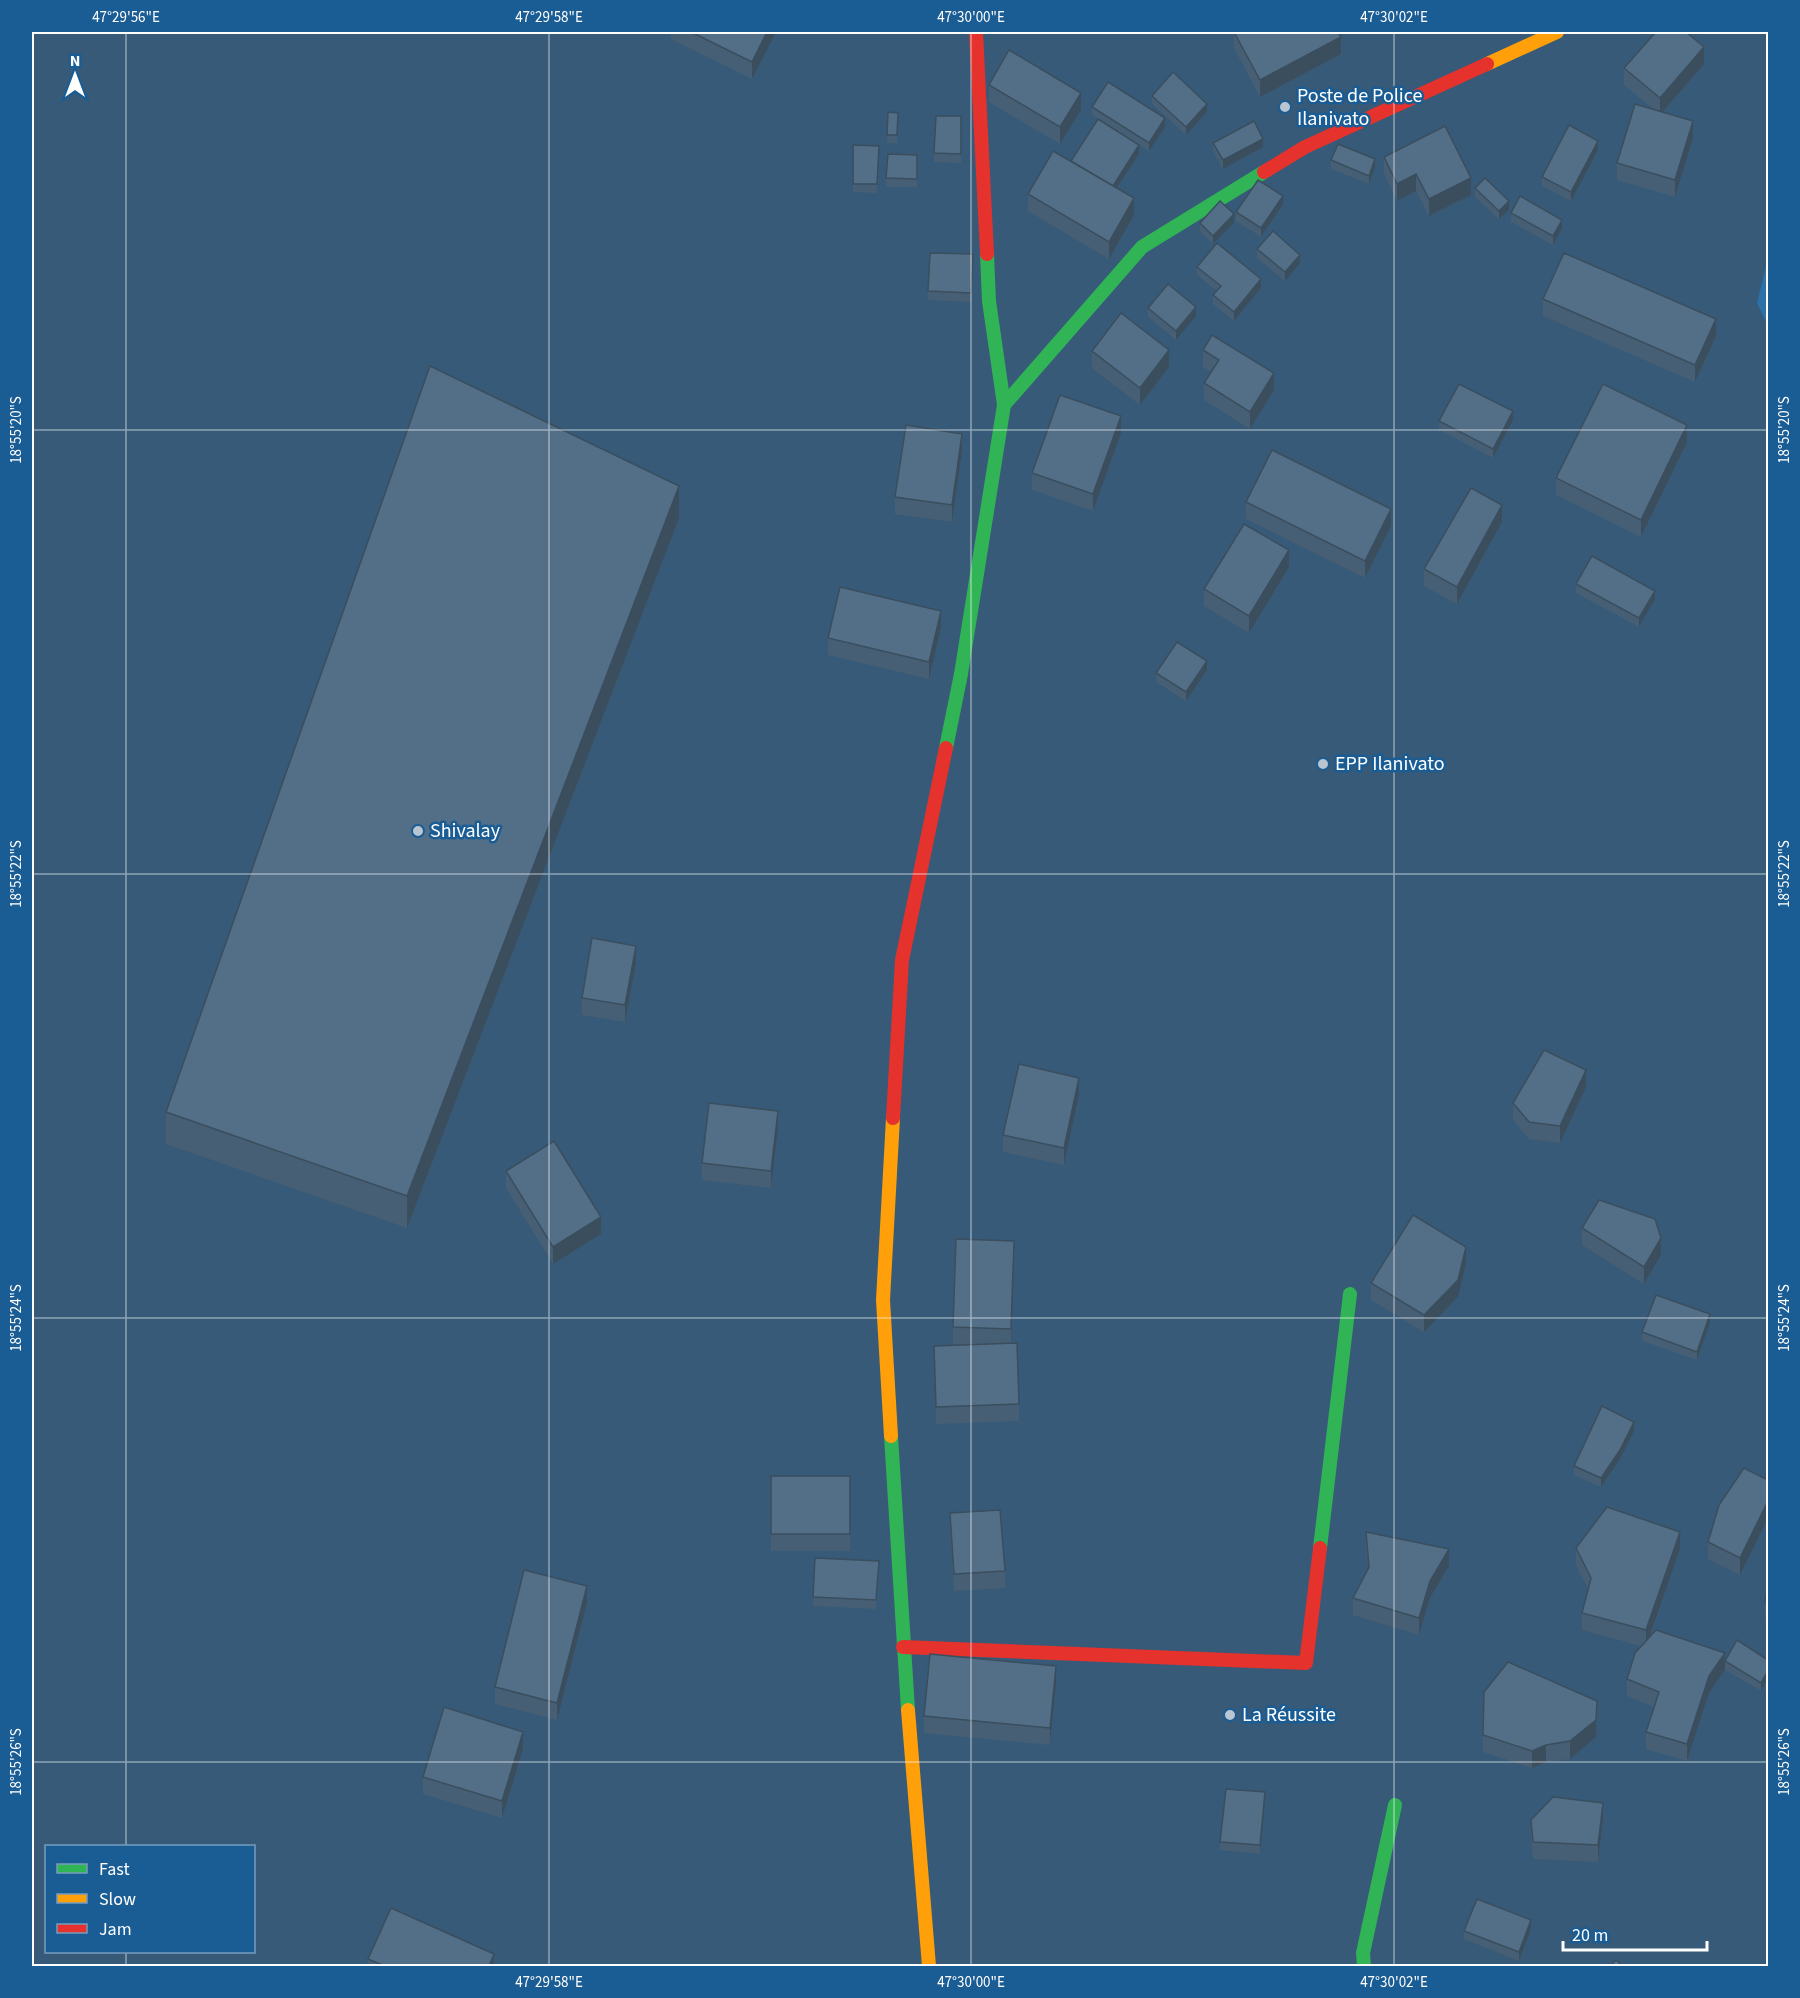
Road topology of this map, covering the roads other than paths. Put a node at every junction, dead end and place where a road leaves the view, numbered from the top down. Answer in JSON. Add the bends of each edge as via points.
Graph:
{"nodes":[{"id":1,"x":976,"y":32,"type":"edge"},
{"id":2,"x":1557,"y":32,"type":"edge"},
{"id":3,"x":1004,"y":405,"type":"junction"},
{"id":4,"x":1350,"y":1294,"type":"dead end"},
{"id":5,"x":903,"y":1647,"type":"junction"},
{"id":6,"x":1395,"y":1805,"type":"dead end"},
{"id":7,"x":929,"y":1966,"type":"edge"},
{"id":8,"x":1364,"y":1966,"type":"edge"}],
"edges":[{"from":1,"to":3,"type":"street","via":[[989,301]]},
{"from":2,"to":3,"type":"street","via":[[1305,147],[1142,247]]},
{"from":3,"to":5,"type":"street","via":[[961,674],[902,960],[883,1300]]},
{"from":4,"to":5,"type":"street","via":[[1306,1663]]},
{"from":5,"to":7,"type":"street"},
{"from":6,"to":8,"type":"street","via":[[1363,1953]]}]}
